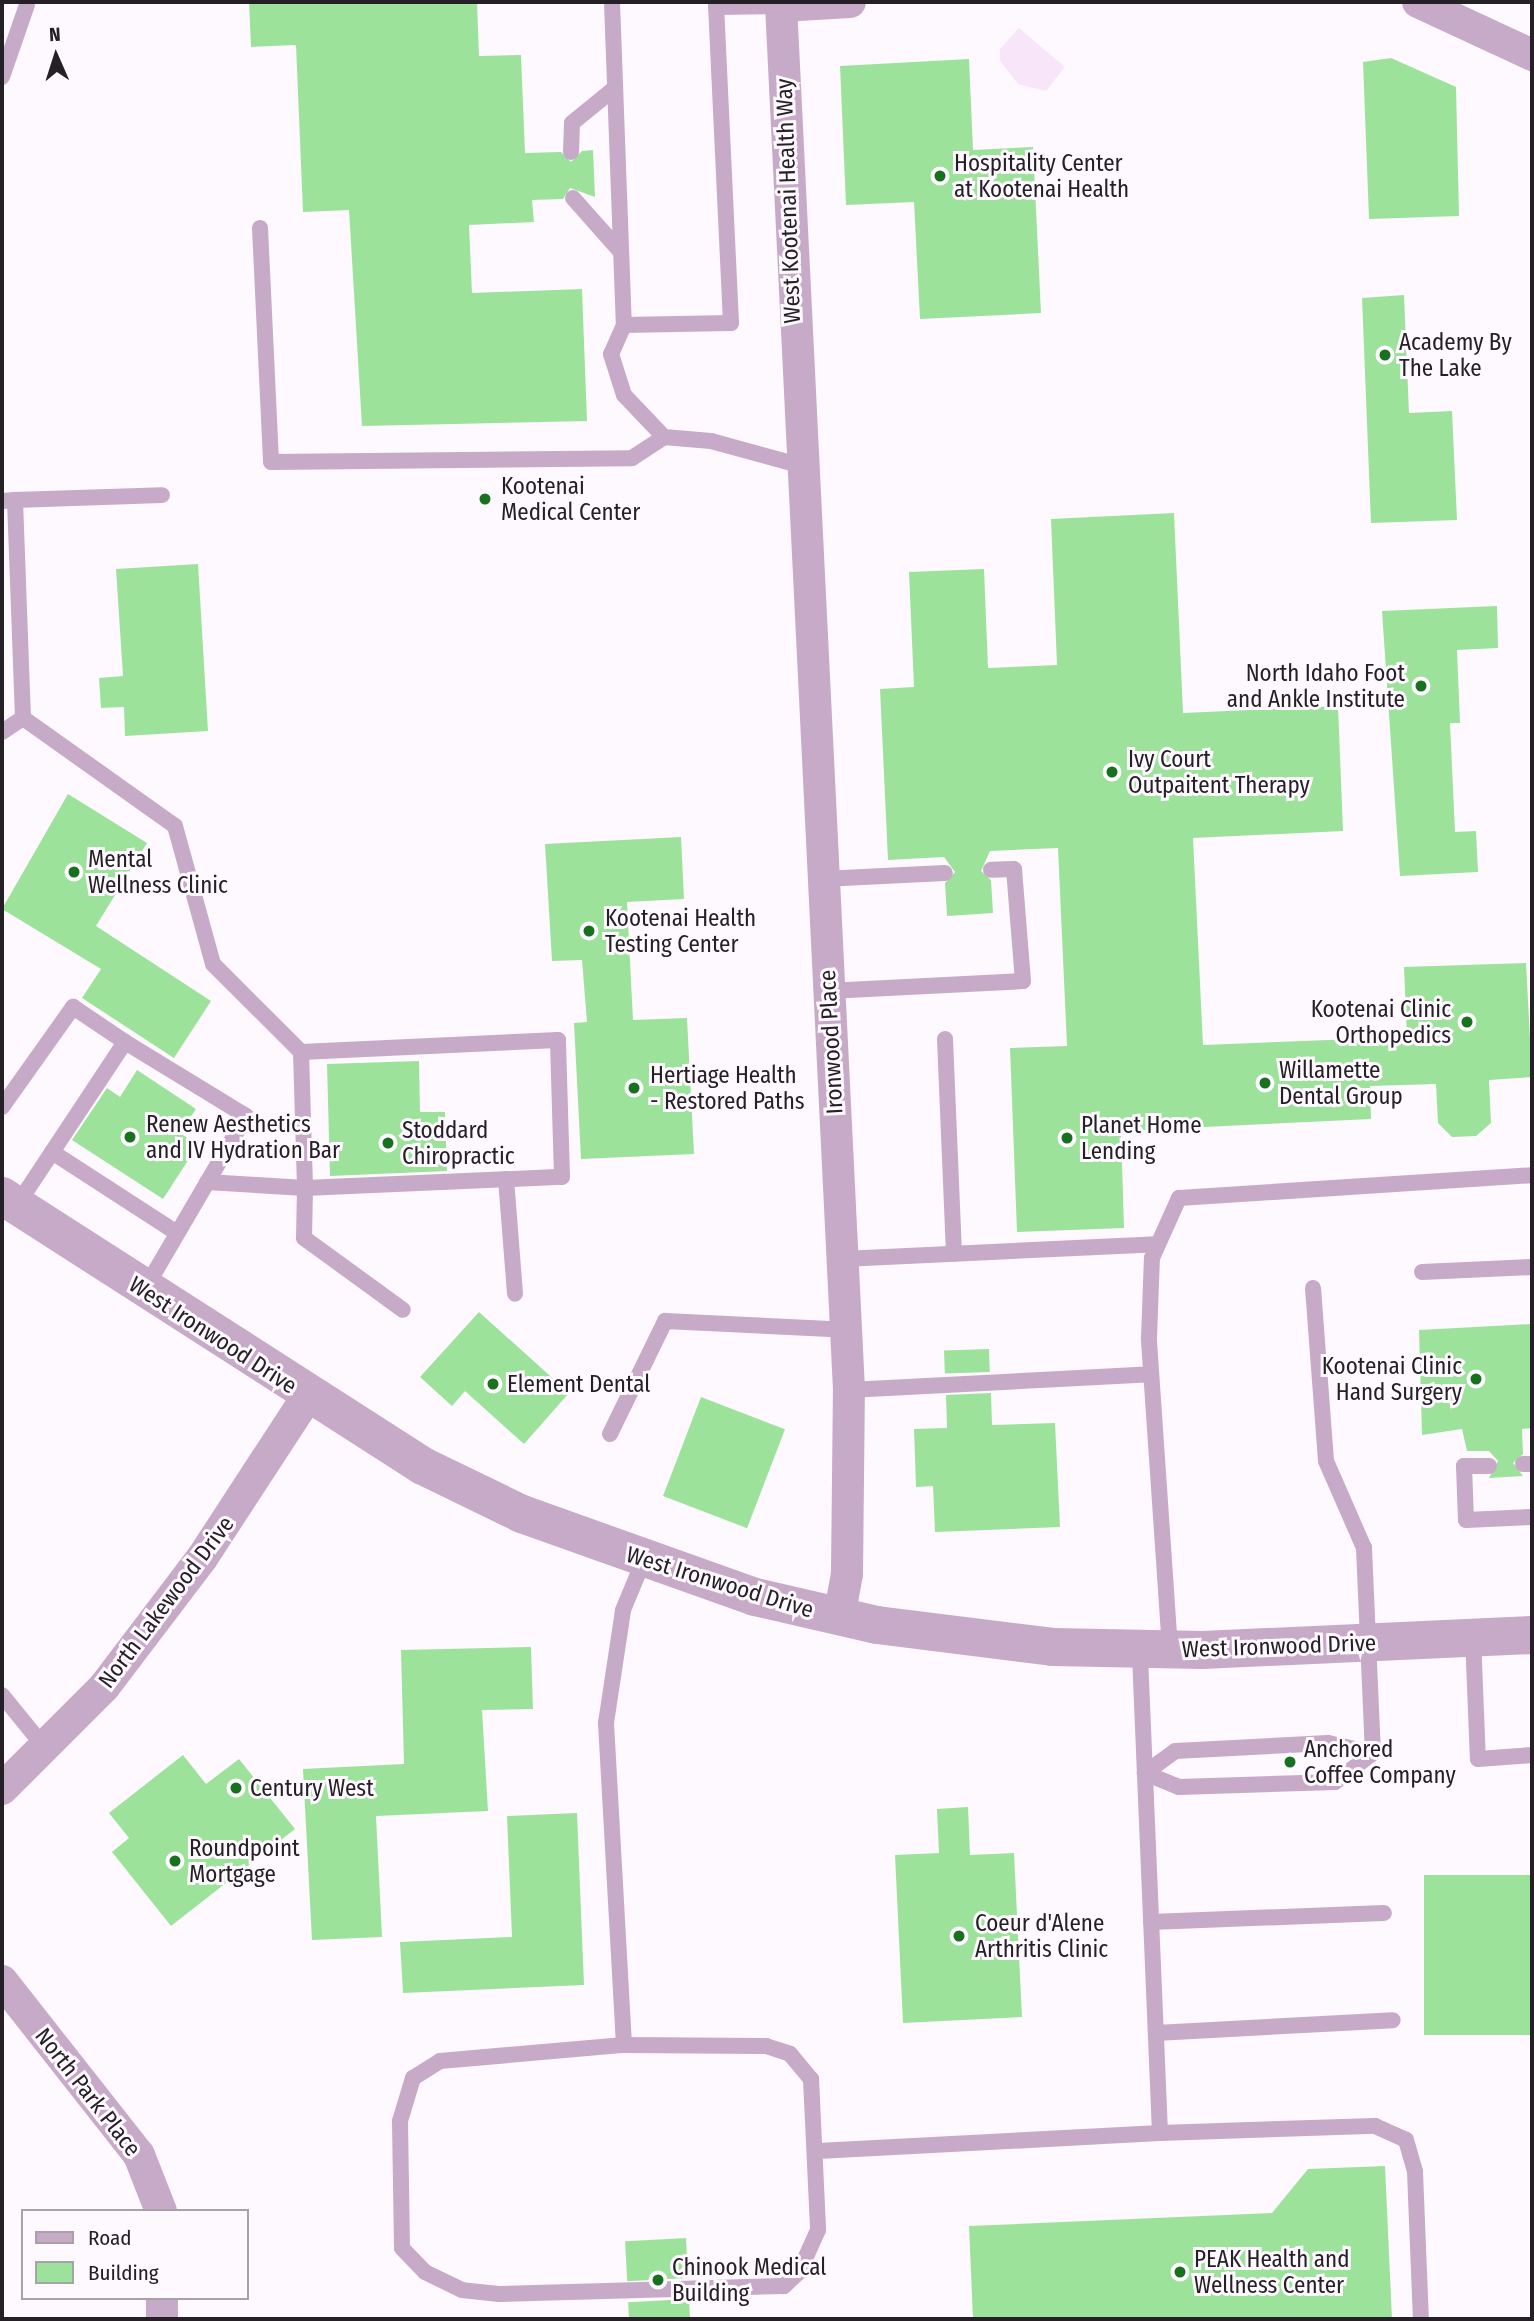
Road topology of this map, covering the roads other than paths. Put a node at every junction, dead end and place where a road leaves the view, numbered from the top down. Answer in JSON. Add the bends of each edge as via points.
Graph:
{"nodes":[{"id":1,"x":612,"y":2,"type":"edge"},
{"id":2,"x":850,"y":2,"type":"edge"},
{"id":3,"x":1418,"y":2,"type":"edge"},
{"id":4,"x":27,"y":5,"type":"dead end"},
{"id":5,"x":716,"y":5,"type":"edge"},
{"id":6,"x":781,"y":6,"type":"junction"},
{"id":7,"x":1532,"y":55,"type":"edge"},
{"id":8,"x":2,"y":77,"type":"edge"},
{"id":9,"x":615,"y":88,"type":"junction"},
{"id":10,"x":571,"y":152,"type":"dead end"},
{"id":11,"x":573,"y":198,"type":"dead end"},
{"id":12,"x":260,"y":228,"type":"dead end"},
{"id":13,"x":621,"y":252,"type":"junction"},
{"id":14,"x":624,"y":325,"type":"junction"},
{"id":15,"x":664,"y":437,"type":"junction"},
{"id":16,"x":799,"y":465,"type":"junction"},
{"id":17,"x":162,"y":495,"type":"dead end"},
{"id":18,"x":8,"y":501,"type":"edge"},
{"id":19,"x":23,"y":718,"type":"junction"},
{"id":20,"x":2,"y":732,"type":"edge"},
{"id":21,"x":991,"y":870,"type":"dead end"},
{"id":22,"x":945,"y":873,"type":"dead end"},
{"id":23,"x":822,"y":879,"type":"junction"},
{"id":24,"x":828,"y":991,"type":"junction"},
{"id":25,"x":945,"y":1039,"type":"dead end"},
{"id":26,"x":125,"y":1042,"type":"junction"},
{"id":27,"x":301,"y":1052,"type":"junction"},
{"id":28,"x":2,"y":1107,"type":"edge"},
{"id":29,"x":52,"y":1152,"type":"junction"},
{"id":30,"x":1532,"y":1175,"type":"edge"},
{"id":31,"x":506,"y":1179,"type":"junction"},
{"id":32,"x":207,"y":1182,"type":"junction"},
{"id":33,"x":305,"y":1188,"type":"junction"},
{"id":34,"x":9,"y":1200,"type":"edge"},
{"id":35,"x":177,"y":1233,"type":"junction"},
{"id":36,"x":1157,"y":1244,"type":"junction"},
{"id":37,"x":954,"y":1254,"type":"junction"},
{"id":38,"x":843,"y":1259,"type":"junction"},
{"id":39,"x":1532,"y":1267,"type":"edge"},
{"id":40,"x":1422,"y":1272,"type":"dead end"},
{"id":41,"x":1313,"y":1288,"type":"dead end"},
{"id":42,"x":145,"y":1289,"type":"junction"},
{"id":43,"x":515,"y":1294,"type":"dead end"},
{"id":44,"x":403,"y":1310,"type":"dead end"},
{"id":45,"x":846,"y":1330,"type":"junction"},
{"id":46,"x":1151,"y":1374,"type":"junction"},
{"id":47,"x":849,"y":1390,"type":"junction"},
{"id":48,"x":307,"y":1397,"type":"junction"},
{"id":49,"x":610,"y":1434,"type":"dead end"},
{"id":50,"x":1489,"y":1466,"type":"dead end"},
{"id":51,"x":1532,"y":1517,"type":"edge"},
{"id":52,"x":643,"y":1562,"type":"junction"},
{"id":53,"x":839,"y":1618,"type":"junction"},
{"id":54,"x":1532,"y":1635,"type":"edge"},
{"id":55,"x":1472,"y":1637,"type":"junction"},
{"id":56,"x":1368,"y":1644,"type":"junction"},
{"id":57,"x":1155,"y":1649,"type":"junction"},
{"id":58,"x":2,"y":1695,"type":"edge"},
{"id":59,"x":45,"y":1748,"type":"junction"},
{"id":60,"x":1373,"y":1753,"type":"junction"},
{"id":61,"x":1532,"y":1755,"type":"edge"},
{"id":62,"x":1145,"y":1773,"type":"junction"},
{"id":63,"x":2,"y":1789,"type":"edge"},
{"id":64,"x":1384,"y":1913,"type":"dead end"},
{"id":65,"x":1151,"y":1922,"type":"junction"},
{"id":66,"x":2,"y":1981,"type":"edge"},
{"id":67,"x":1392,"y":2020,"type":"dead end"},
{"id":68,"x":1156,"y":2033,"type":"junction"},
{"id":69,"x":624,"y":2045,"type":"junction"},
{"id":70,"x":1160,"y":2133,"type":"junction"},
{"id":71,"x":818,"y":2151,"type":"junction"},
{"id":72,"x":160,"y":2209,"type":"edge"},
{"id":73,"x":162,"y":2300,"type":"edge"},
{"id":74,"x":162,"y":2319,"type":"edge"},
{"id":75,"x":1421,"y":2319,"type":"edge"}],
"edges":[{"from":1,"to":9,"type":"lane"},
{"from":2,"to":6,"type":"street"},
{"from":3,"to":7,"type":"street"},
{"from":4,"to":8,"type":"lane"},
{"from":5,"to":6,"type":"lane"},
{"from":5,"to":14,"type":"lane","via":[[730,323]]},
{"from":6,"to":16,"type":"street","name":"West Kootenai Health Way"},
{"from":9,"to":10,"type":"lane","via":[[572,123]]},
{"from":9,"to":13,"type":"lane"},
{"from":11,"to":13,"type":"lane"},
{"from":12,"to":15,"type":"lane","via":[[271,462],[632,457]]},
{"from":13,"to":14,"type":"lane"},
{"from":14,"to":15,"type":"lane","via":[[611,354],[624,395]]},
{"from":15,"to":16,"type":"lane","via":[[710,440]]},
{"from":16,"to":23,"type":"street","name":"Ironwood Place"},
{"from":17,"to":18,"type":"lane"},
{"from":18,"to":19,"type":"lane"},
{"from":19,"to":20,"type":"lane"},
{"from":19,"to":27,"type":"lane","via":[[175,826],[214,964]]},
{"from":21,"to":24,"type":"lane","via":[[1014,869],[1023,981]]},
{"from":22,"to":23,"type":"lane"},
{"from":23,"to":24,"type":"street","name":"Ironwood Place"},
{"from":24,"to":38,"type":"street","name":"Ironwood Place"},
{"from":25,"to":37,"type":"lane"},
{"from":26,"to":28,"type":"lane","via":[[73,1007]]},
{"from":26,"to":29,"type":"lane"},
{"from":26,"to":32,"type":"lane","via":[[246,1116]]},
{"from":27,"to":31,"type":"lane","via":[[558,1040],[562,1177]]},
{"from":27,"to":33,"type":"lane"},
{"from":29,"to":34,"type":"lane"},
{"from":29,"to":35,"type":"lane"},
{"from":30,"to":36,"type":"lane","via":[[1179,1198]]},
{"from":31,"to":33,"type":"lane"},
{"from":31,"to":43,"type":"lane"},
{"from":32,"to":33,"type":"lane"},
{"from":32,"to":35,"type":"lane"},
{"from":33,"to":44,"type":"lane","via":[[304,1238]]},
{"from":34,"to":42,"type":"street","name":"West Ironwood Drive"},
{"from":35,"to":42,"type":"lane"},
{"from":36,"to":37,"type":"lane"},
{"from":36,"to":46,"type":"lane"},
{"from":37,"to":38,"type":"lane"},
{"from":38,"to":45,"type":"street","name":"Ironwood Place"},
{"from":39,"to":40,"type":"lane"},
{"from":41,"to":56,"type":"lane","via":[[1325,1461],[1364,1548]]},
{"from":42,"to":48,"type":"street","name":"West Ironwood Drive"},
{"from":45,"to":47,"type":"street","name":"Ironwood Place"},
{"from":45,"to":49,"type":"lane","via":[[665,1321]]},
{"from":46,"to":47,"type":"lane"},
{"from":46,"to":57,"type":"lane"},
{"from":47,"to":53,"type":"street","name":"Ironwood Place","via":[[847,1574]]},
{"from":48,"to":52,"type":"street","name":"West Ironwood Drive","via":[[423,1466]]},
{"from":48,"to":59,"type":"street","name":"North Lakewood Drive","via":[[202,1558],[104,1687]]},
{"from":50,"to":51,"type":"lane","via":[[1464,1466],[1466,1520]]},
{"from":52,"to":53,"type":"street","name":"West Ironwood Drive"},
{"from":52,"to":69,"type":"lane","via":[[623,1610],[606,1723]]},
{"from":53,"to":57,"type":"street","name":"West Ironwood Drive","via":[[1053,1647]]},
{"from":54,"to":55,"type":"street","name":"West Ironwood Drive"},
{"from":55,"to":56,"type":"street","name":"West Ironwood Drive"},
{"from":55,"to":61,"type":"lane","via":[[1478,1759]]},
{"from":56,"to":57,"type":"street","name":"West Ironwood Drive"},
{"from":56,"to":60,"type":"lane"},
{"from":57,"to":62,"type":"lane"},
{"from":58,"to":59,"type":"lane"},
{"from":59,"to":63,"type":"street","name":"North Lakewood Drive"},
{"from":60,"to":62,"type":"lane","via":[[1328,1743],[1175,1751]]},
{"from":60,"to":62,"type":"lane","via":[[1335,1782],[1179,1787]]},
{"from":62,"to":65,"type":"lane"},
{"from":64,"to":65,"type":"lane"},
{"from":65,"to":68,"type":"lane"},
{"from":66,"to":72,"type":"street","name":"North Park Place","via":[[139,2155]]},
{"from":67,"to":68,"type":"lane"},
{"from":68,"to":70,"type":"lane"},
{"from":69,"to":71,"type":"lane","via":[[725,2043],[790,2054],[811,2079]]},
{"from":69,"to":71,"type":"lane","via":[[440,2062],[413,2078],[400,2121],[402,2248],[425,2272],[462,2290],[499,2294],[785,2286],[799,2272],[818,2230]]},
{"from":70,"to":71,"type":"lane"},
{"from":70,"to":75,"type":"lane","via":[[1375,2126],[1405,2140],[1415,2172]]},
{"from":73,"to":74,"type":"street"}]}
